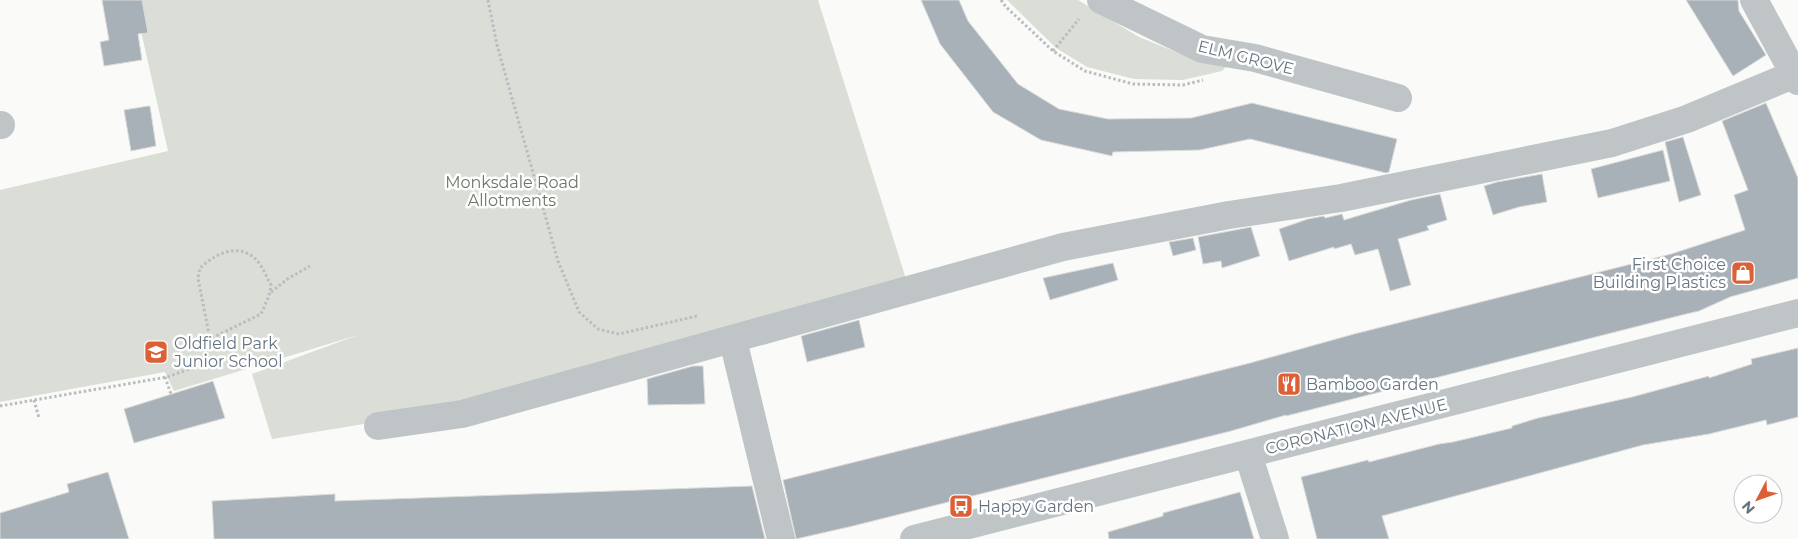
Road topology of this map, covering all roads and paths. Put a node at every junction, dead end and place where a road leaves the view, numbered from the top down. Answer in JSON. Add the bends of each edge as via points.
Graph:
{"nodes":[{"id":1,"x":488,"y":0,"type":"edge"},
{"id":2,"x":1001,"y":0,"type":"edge"},
{"id":3,"x":1754,"y":0,"type":"edge"},
{"id":4,"x":1092,"y":7,"type":"edge"},
{"id":5,"x":1053,"y":51,"type":"junction"},
{"id":6,"x":1796,"y":77,"type":"edge"},
{"id":7,"x":1208,"y":79,"type":"dead end"},
{"id":8,"x":1398,"y":98,"type":"dead end"},
{"id":9,"x":310,"y":266,"type":"dead end"},
{"id":10,"x":270,"y":292,"type":"junction"},
{"id":11,"x":1798,"y":314,"type":"edge"},
{"id":12,"x":699,"y":316,"type":"dead end"},
{"id":13,"x":210,"y":339,"type":"junction"},
{"id":14,"x":733,"y":340,"type":"junction"},
{"id":15,"x":165,"y":377,"type":"junction"},
{"id":16,"x":171,"y":394,"type":"dead end"},
{"id":17,"x":34,"y":400,"type":"junction"},
{"id":18,"x":0,"y":406,"type":"edge"},
{"id":19,"x":39,"y":418,"type":"dead end"},
{"id":20,"x":378,"y":426,"type":"dead end"},
{"id":21,"x":1248,"y":454,"type":"junction"},
{"id":22,"x":781,"y":539,"type":"edge"},
{"id":23,"x":914,"y":539,"type":"edge"},
{"id":24,"x":1275,"y":539,"type":"edge"}],
"edges":[{"from":1,"to":12,"type":"path","via":[[497,45],[558,261],[579,312],[598,329],[619,334]]},
{"from":2,"to":5,"type":"path"},
{"from":3,"to":6,"type":"street"},
{"from":4,"to":5,"type":"path"},
{"from":4,"to":8,"type":"street","name":"ELM GROVE","via":[[1202,49],[1255,58]]},
{"from":5,"to":7,"type":"path","via":[[1085,71],[1133,84],[1183,85]]},
{"from":6,"to":14,"type":"street","via":[[1688,119],[1612,143],[1341,198],[1229,215],[1063,248]]},
{"from":9,"to":10,"type":"path"},
{"from":10,"to":13,"type":"path","via":[[261,314]]},
{"from":10,"to":13,"type":"path","via":[[271,285],[259,262],[243,251],[226,251],[208,260],[200,268],[198,278]]},
{"from":11,"to":21,"type":"street","name":"CORONATION AVENUE"},
{"from":13,"to":15,"type":"path","via":[[206,354],[195,366]]},
{"from":14,"to":20,"type":"street","via":[[462,414]]},
{"from":14,"to":22,"type":"street"},
{"from":15,"to":16,"type":"path"},
{"from":15,"to":17,"type":"path"},
{"from":17,"to":18,"type":"path"},
{"from":17,"to":19,"type":"path"},
{"from":21,"to":23,"type":"street","name":"CORONATION AVENUE"},
{"from":21,"to":24,"type":"street"}]}
